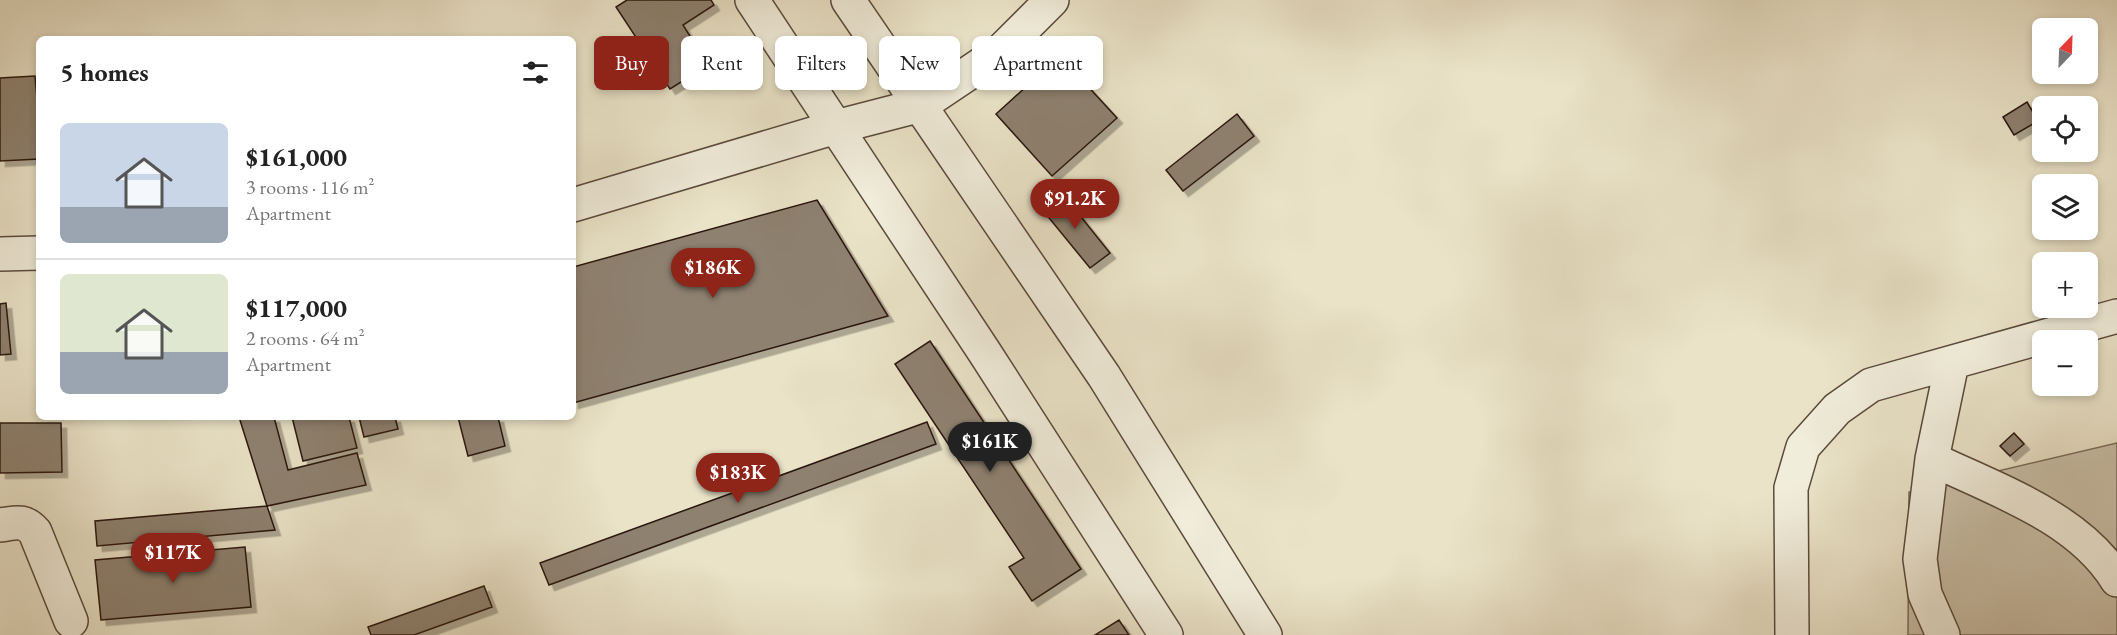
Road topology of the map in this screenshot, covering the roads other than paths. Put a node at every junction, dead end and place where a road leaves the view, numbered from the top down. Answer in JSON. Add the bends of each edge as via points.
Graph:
{"nodes":[{"id":1,"x":752,"y":0,"type":"edge"},
{"id":2,"x":848,"y":0,"type":"edge"},
{"id":3,"x":1052,"y":0,"type":"edge"},
{"id":4,"x":921,"y":105,"type":"junction"},
{"id":5,"x":836,"y":127,"type":"junction"},
{"id":6,"x":576,"y":203,"type":"edge"},
{"id":7,"x":36,"y":253,"type":"edge"},
{"id":8,"x":0,"y":254,"type":"edge"},
{"id":9,"x":2117,"y":316,"type":"edge"},
{"id":10,"x":1952,"y":363,"type":"junction"},
{"id":11,"x":1932,"y":459,"type":"junction"},
{"id":12,"x":0,"y":525,"type":"edge"},
{"id":13,"x":2117,"y":580,"type":"edge"},
{"id":14,"x":71,"y":621,"type":"dead end"},
{"id":15,"x":1166,"y":635,"type":"edge"},
{"id":16,"x":1265,"y":635,"type":"edge"},
{"id":17,"x":1792,"y":635,"type":"edge"},
{"id":18,"x":1943,"y":635,"type":"edge"}],
"edges":[{"from":1,"to":5,"type":"street"},
{"from":2,"to":4,"type":"street"},
{"from":3,"to":4,"type":"street","via":[[1000,52]]},
{"from":4,"to":5,"type":"street"},
{"from":4,"to":16,"type":"street","via":[[1104,376]]},
{"from":5,"to":6,"type":"street"},
{"from":5,"to":15,"type":"street"},
{"from":7,"to":8,"type":"street"},
{"from":9,"to":10,"type":"street"},
{"from":10,"to":11,"type":"street"},
{"from":10,"to":17,"type":"street","via":[[1871,385],[1837,409],[1803,447],[1791,488]]},
{"from":11,"to":13,"type":"street","via":[[2051,517],[2086,542]]},
{"from":11,"to":18,"type":"street","via":[[1920,559],[1925,594]]},
{"from":12,"to":14,"type":"street","via":[[29,524],[35,532]]}]}
